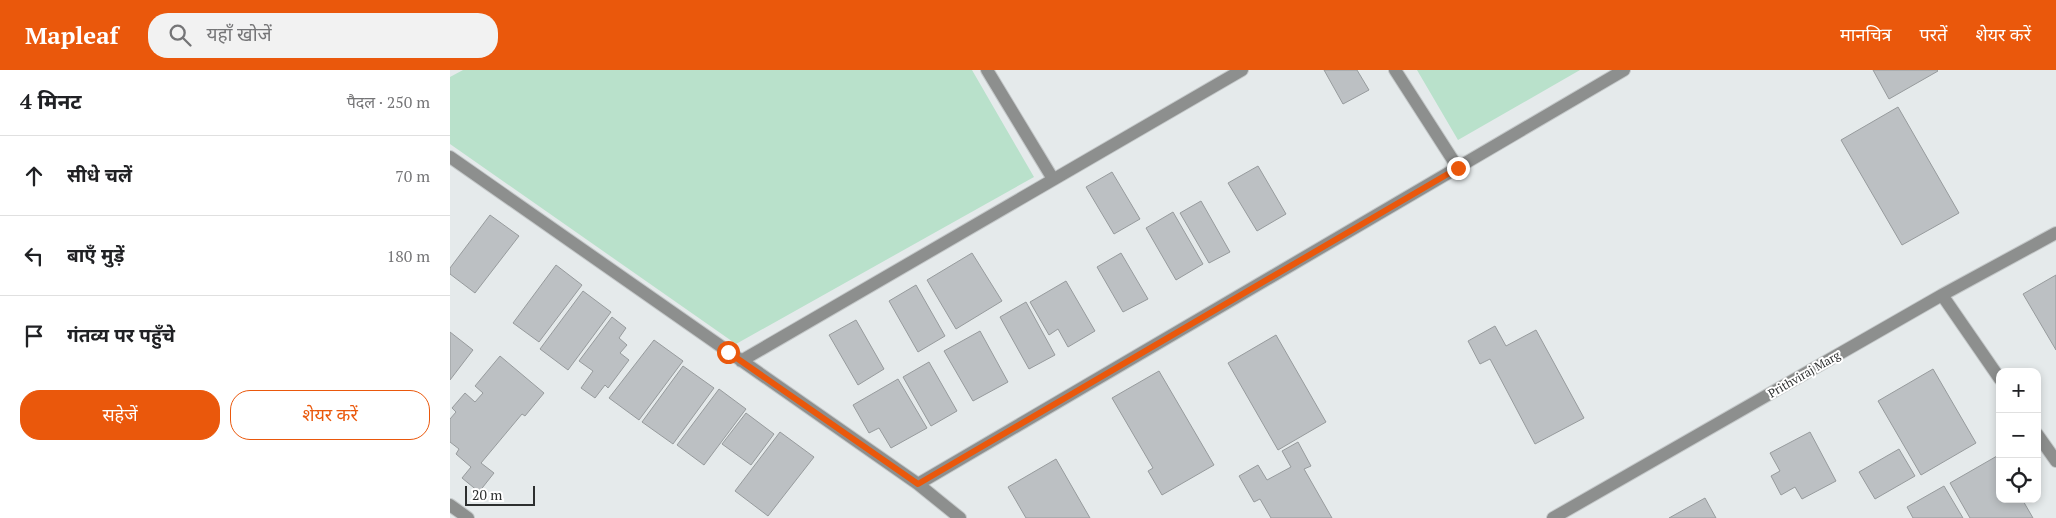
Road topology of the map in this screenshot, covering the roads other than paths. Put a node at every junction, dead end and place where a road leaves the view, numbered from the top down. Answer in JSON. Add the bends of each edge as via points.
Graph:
{"nodes":[{"id":1,"x":987,"y":70,"type":"edge"},
{"id":2,"x":1242,"y":70,"type":"edge"},
{"id":3,"x":1395,"y":70,"type":"edge"},
{"id":4,"x":1624,"y":70,"type":"edge"},
{"id":5,"x":450,"y":157,"type":"edge"},
{"id":6,"x":1458,"y":168,"type":"junction"},
{"id":7,"x":1053,"y":180,"type":"junction"},
{"id":8,"x":2056,"y":233,"type":"edge"},
{"id":9,"x":1942,"y":295,"type":"junction"},
{"id":10,"x":741,"y":361,"type":"junction"},
{"id":11,"x":1996,"y":373,"type":"edge"},
{"id":12,"x":2041,"y":440,"type":"edge"},
{"id":13,"x":2056,"y":461,"type":"edge"},
{"id":14,"x":918,"y":484,"type":"junction"},
{"id":15,"x":450,"y":505,"type":"edge"},
{"id":16,"x":468,"y":518,"type":"edge"},
{"id":17,"x":960,"y":518,"type":"edge"},
{"id":18,"x":1553,"y":518,"type":"edge"}],
"edges":[{"from":1,"to":7,"type":"street"},
{"from":2,"to":7,"type":"street"},
{"from":3,"to":6,"type":"street"},
{"from":4,"to":6,"type":"street"},
{"from":5,"to":10,"type":"street"},
{"from":6,"to":14,"type":"street"},
{"from":7,"to":10,"type":"street"},
{"from":8,"to":9,"type":"street","name":"Prithviraj Marg"},
{"from":9,"to":11,"type":"street"},
{"from":9,"to":18,"type":"street","name":"Prithviraj Marg"},
{"from":10,"to":14,"type":"street"},
{"from":12,"to":13,"type":"street"},
{"from":14,"to":17,"type":"street"},
{"from":15,"to":16,"type":"street"}]}
